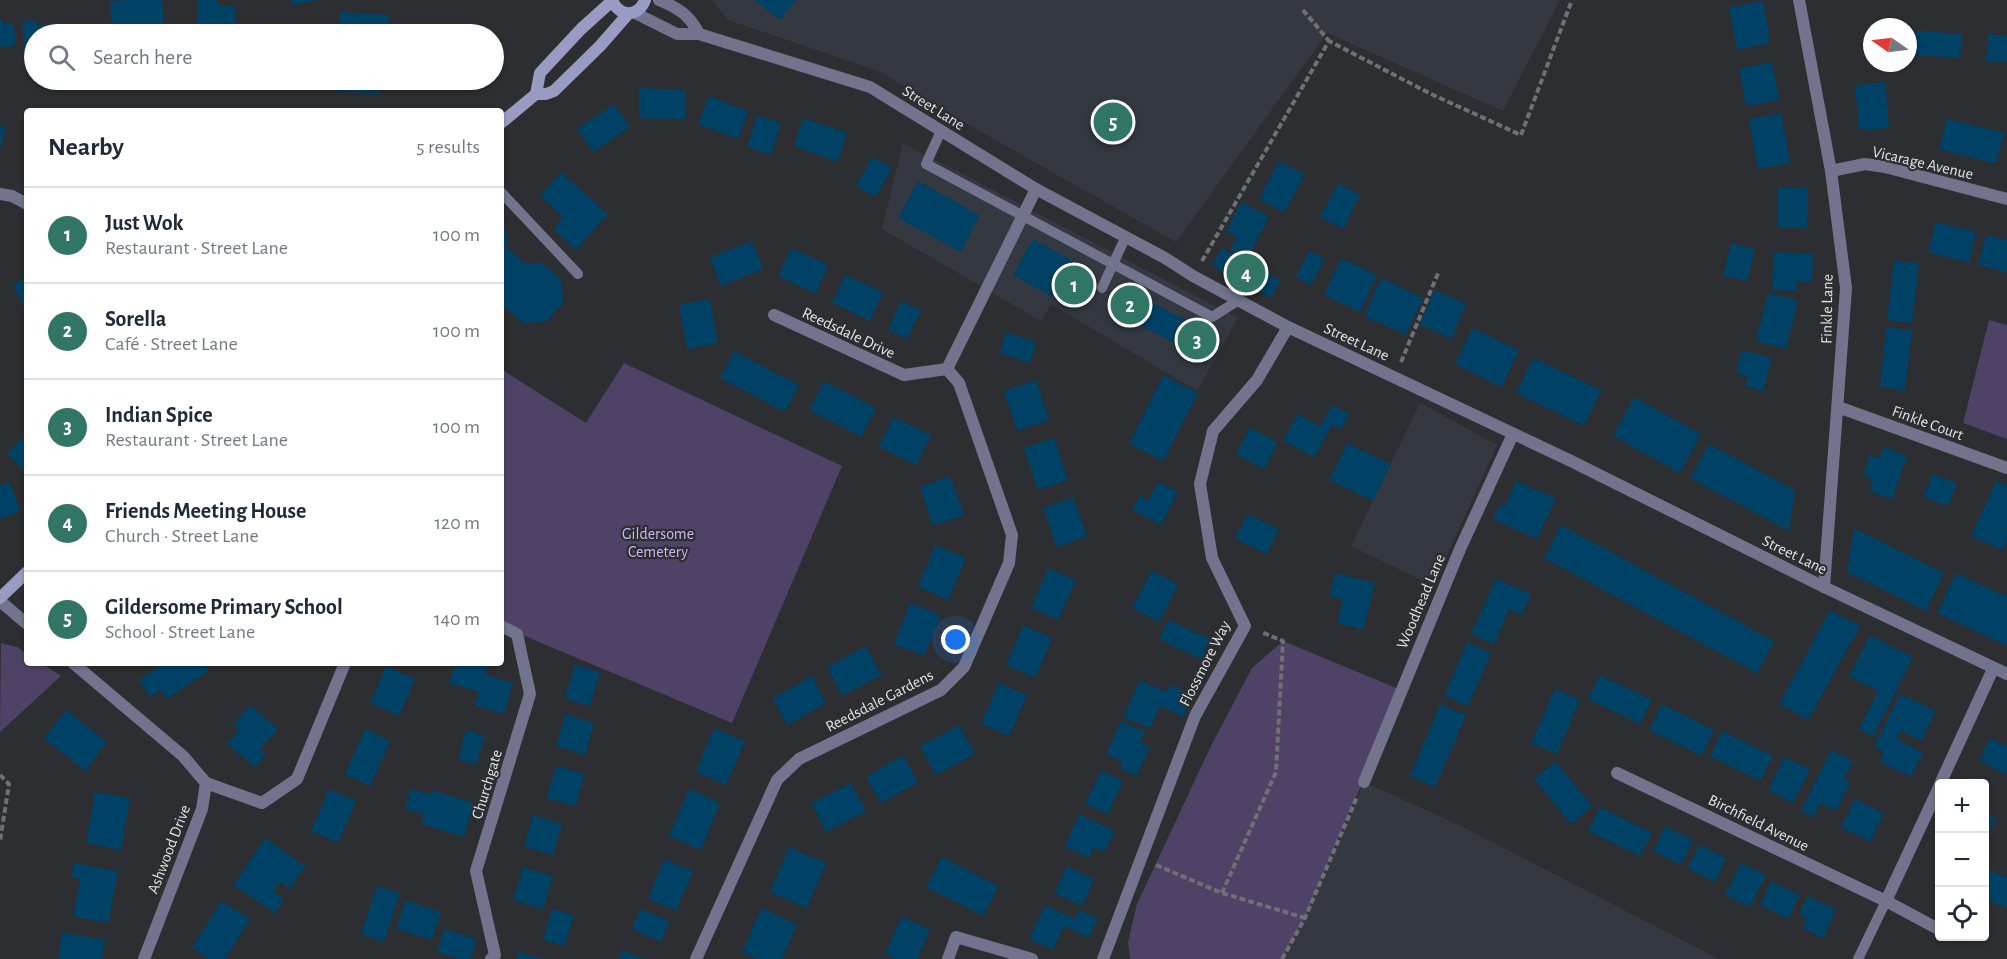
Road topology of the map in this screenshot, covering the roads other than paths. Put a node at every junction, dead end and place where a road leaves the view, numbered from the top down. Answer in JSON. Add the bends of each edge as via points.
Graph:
{"nodes":[{"id":1,"x":612,"y":0,"type":"edge"},
{"id":2,"x":645,"y":0,"type":"edge"},
{"id":3,"x":659,"y":0,"type":"edge"},
{"id":4,"x":1799,"y":0,"type":"edge"},
{"id":5,"x":631,"y":14,"type":"junction"},
{"id":6,"x":699,"y":34,"type":"junction"},
{"id":7,"x":536,"y":94,"type":"junction"},
{"id":8,"x":504,"y":121,"type":"edge"},
{"id":9,"x":941,"y":131,"type":"junction"},
{"id":10,"x":1831,"y":171,"type":"junction"},
{"id":11,"x":1036,"y":189,"type":"junction"},
{"id":12,"x":0,"y":194,"type":"edge"},
{"id":13,"x":504,"y":195,"type":"edge"},
{"id":14,"x":2007,"y":199,"type":"edge"},
{"id":15,"x":24,"y":202,"type":"edge"},
{"id":16,"x":1022,"y":216,"type":"junction"},
{"id":17,"x":1126,"y":236,"type":"junction"},
{"id":18,"x":1113,"y":264,"type":"junction"},
{"id":19,"x":578,"y":274,"type":"dead end"},
{"id":20,"x":1102,"y":288,"type":"dead end"},
{"id":21,"x":1239,"y":300,"type":"junction"},
{"id":22,"x":774,"y":315,"type":"dead end"},
{"id":23,"x":1288,"y":327,"type":"junction"},
{"id":24,"x":947,"y":369,"type":"junction"},
{"id":25,"x":1838,"y":407,"type":"junction"},
{"id":26,"x":1513,"y":434,"type":"junction"},
{"id":27,"x":2007,"y":468,"type":"edge"},
{"id":28,"x":24,"y":575,"type":"edge"},
{"id":29,"x":1824,"y":587,"type":"junction"},
{"id":30,"x":0,"y":599,"type":"edge"},
{"id":31,"x":24,"y":621,"type":"edge"},
{"id":32,"x":504,"y":628,"type":"edge"},
{"id":33,"x":77,"y":666,"type":"edge"},
{"id":34,"x":344,"y":666,"type":"edge"},
{"id":35,"x":1993,"y":669,"type":"junction"},
{"id":36,"x":2007,"y":674,"type":"edge"},
{"id":37,"x":1617,"y":773,"type":"dead end"},
{"id":38,"x":1942,"y":779,"type":"edge"},
{"id":39,"x":1364,"y":782,"type":"road end"},
{"id":40,"x":206,"y":783,"type":"junction"},
{"id":41,"x":1935,"y":795,"type":"edge"},
{"id":42,"x":1886,"y":901,"type":"junction"},
{"id":43,"x":1935,"y":927,"type":"edge"},
{"id":44,"x":144,"y":959,"type":"edge"},
{"id":45,"x":491,"y":959,"type":"edge"},
{"id":46,"x":696,"y":959,"type":"edge"},
{"id":47,"x":948,"y":959,"type":"edge"},
{"id":48,"x":1032,"y":959,"type":"edge"},
{"id":49,"x":1103,"y":959,"type":"edge"},
{"id":50,"x":1858,"y":959,"type":"edge"}],
"edges":[{"from":1,"to":5,"type":"main road","via":[[621,12]]},
{"from":1,"to":7,"type":"main road","via":[[540,73]]},
{"from":2,"to":5,"type":"main road"},
{"from":3,"to":6,"type":"street","via":[[685,13]]},
{"from":4,"to":10,"type":"street","name":"Finkle Lane"},
{"from":5,"to":6,"type":"street","name":"Street Lane","via":[[677,34]]},
{"from":5,"to":7,"type":"main road","via":[[554,91]]},
{"from":6,"to":9,"type":"street","name":"Street Lane","via":[[870,87]]},
{"from":7,"to":8,"type":"main road"},
{"from":9,"to":11,"type":"street","name":"Street Lane"},
{"from":9,"to":16,"type":"lane","via":[[926,164]]},
{"from":10,"to":14,"type":"street","name":"Vicarage Avenue","via":[[1865,164],[1885,167]]},
{"from":10,"to":25,"type":"street","name":"Finkle Lane","via":[[1846,288]]},
{"from":11,"to":16,"type":"street"},
{"from":11,"to":17,"type":"street","name":"Street Lane"},
{"from":12,"to":15,"type":"street"},
{"from":13,"to":19,"type":"lane"},
{"from":16,"to":18,"type":"lane"},
{"from":16,"to":24,"type":"street"},
{"from":17,"to":18,"type":"lane"},
{"from":17,"to":21,"type":"street","name":"Street Lane"},
{"from":18,"to":20,"type":"lane"},
{"from":18,"to":21,"type":"lane","via":[[1212,317]]},
{"from":21,"to":23,"type":"street","name":"Street Lane"},
{"from":22,"to":24,"type":"street","name":"Reedsdale Drive","via":[[904,375]]},
{"from":23,"to":26,"type":"street","name":"Street Lane"},
{"from":23,"to":49,"type":"street","name":"Flossmore Way","via":[[1257,380],[1213,431],[1200,484],[1212,558],[1245,626],[1195,716]]},
{"from":24,"to":46,"type":"street","name":"Reedsdale Gardens","via":[[959,383],[1012,535],[1004,574],[964,667],[940,690],[799,759],[777,780]]},
{"from":25,"to":27,"type":"street","name":"Finkle Court"},
{"from":25,"to":29,"type":"street","name":"Finkle Lane"},
{"from":26,"to":29,"type":"street","name":"Street Lane"},
{"from":26,"to":39,"type":"street","name":"Woodhead Lane","via":[[1460,549]]},
{"from":28,"to":30,"type":"main road"},
{"from":29,"to":35,"type":"street","name":"Street Lane"},
{"from":30,"to":31,"type":"street"},
{"from":32,"to":45,"type":"street","name":"Churchgate","via":[[517,634],[530,694],[476,871],[495,955]]},
{"from":33,"to":40,"type":"street","via":[[183,756]]},
{"from":34,"to":40,"type":"street","via":[[297,778],[262,802]]},
{"from":35,"to":36,"type":"street","name":"Street Lane"},
{"from":35,"to":38,"type":"street"},
{"from":37,"to":42,"type":"street","name":"Birchfield Avenue"},
{"from":40,"to":44,"type":"street","name":"Ashwood Drive","via":[[202,809]]},
{"from":41,"to":42,"type":"street"},
{"from":42,"to":43,"type":"street","name":"Birchfield Avenue"},
{"from":42,"to":50,"type":"lane"},
{"from":47,"to":48,"type":"street","via":[[956,937]]}]}
